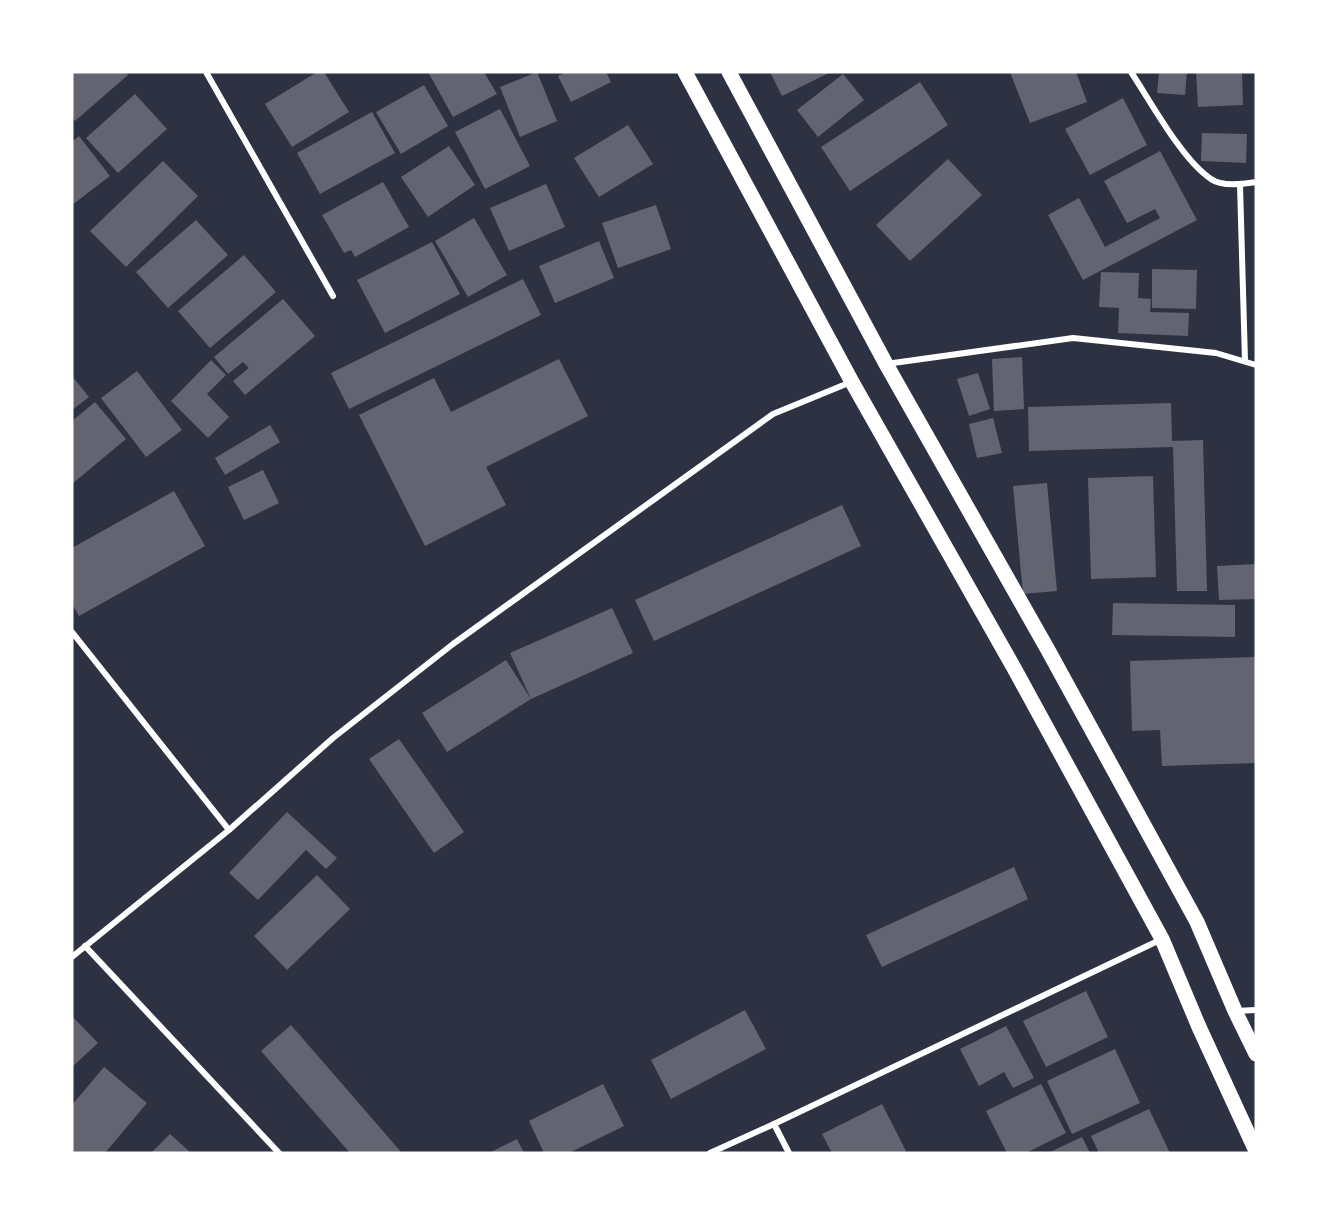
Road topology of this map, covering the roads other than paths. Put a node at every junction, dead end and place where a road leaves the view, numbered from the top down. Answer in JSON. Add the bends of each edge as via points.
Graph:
{"nodes":[{"id":1,"x":207,"y":72,"type":"edge"},
{"id":2,"x":685,"y":72,"type":"edge"},
{"id":3,"x":729,"y":72,"type":"edge"},
{"id":4,"x":1131,"y":72,"type":"edge"},
{"id":5,"x":1256,"y":182,"type":"edge"},
{"id":6,"x":1240,"y":184,"type":"junction"},
{"id":7,"x":333,"y":296,"type":"dead end"},
{"id":8,"x":1245,"y":361,"type":"junction"},
{"id":9,"x":886,"y":364,"type":"junction"},
{"id":10,"x":1256,"y":365,"type":"edge"},
{"id":11,"x":852,"y":382,"type":"junction"},
{"id":12,"x":72,"y":632,"type":"edge"},
{"id":13,"x":229,"y":830,"type":"junction"},
{"id":14,"x":1162,"y":939,"type":"junction"},
{"id":15,"x":85,"y":946,"type":"junction"},
{"id":16,"x":72,"y":957,"type":"edge"},
{"id":17,"x":1256,"y":1010,"type":"edge"},
{"id":18,"x":1235,"y":1011,"type":"junction"},
{"id":19,"x":1256,"y":1054,"type":"edge"},
{"id":20,"x":774,"y":1124,"type":"junction"},
{"id":21,"x":1256,"y":1151,"type":"edge"},
{"id":22,"x":279,"y":1153,"type":"edge"},
{"id":23,"x":710,"y":1153,"type":"edge"},
{"id":24,"x":789,"y":1153,"type":"edge"}],
"edges":[{"from":1,"to":7,"type":"street"},
{"from":2,"to":11,"type":"main road"},
{"from":3,"to":9,"type":"main road"},
{"from":4,"to":6,"type":"street","via":[[1188,158],[1212,180]]},
{"from":5,"to":6,"type":"street"},
{"from":6,"to":8,"type":"street"},
{"from":8,"to":9,"type":"street","via":[[1216,353],[1073,338]]},
{"from":8,"to":10,"type":"street"},
{"from":9,"to":18,"type":"main road","via":[[1197,922]]},
{"from":11,"to":13,"type":"street","via":[[773,414],[705,462],[453,644],[333,738]]},
{"from":11,"to":14,"type":"main road"},
{"from":12,"to":13,"type":"street"},
{"from":13,"to":15,"type":"street"},
{"from":14,"to":20,"type":"street"},
{"from":14,"to":21,"type":"main road"},
{"from":15,"to":16,"type":"street"},
{"from":15,"to":22,"type":"street"},
{"from":17,"to":18,"type":"street"},
{"from":18,"to":19,"type":"main road"},
{"from":20,"to":23,"type":"street"},
{"from":20,"to":24,"type":"street"}]}
